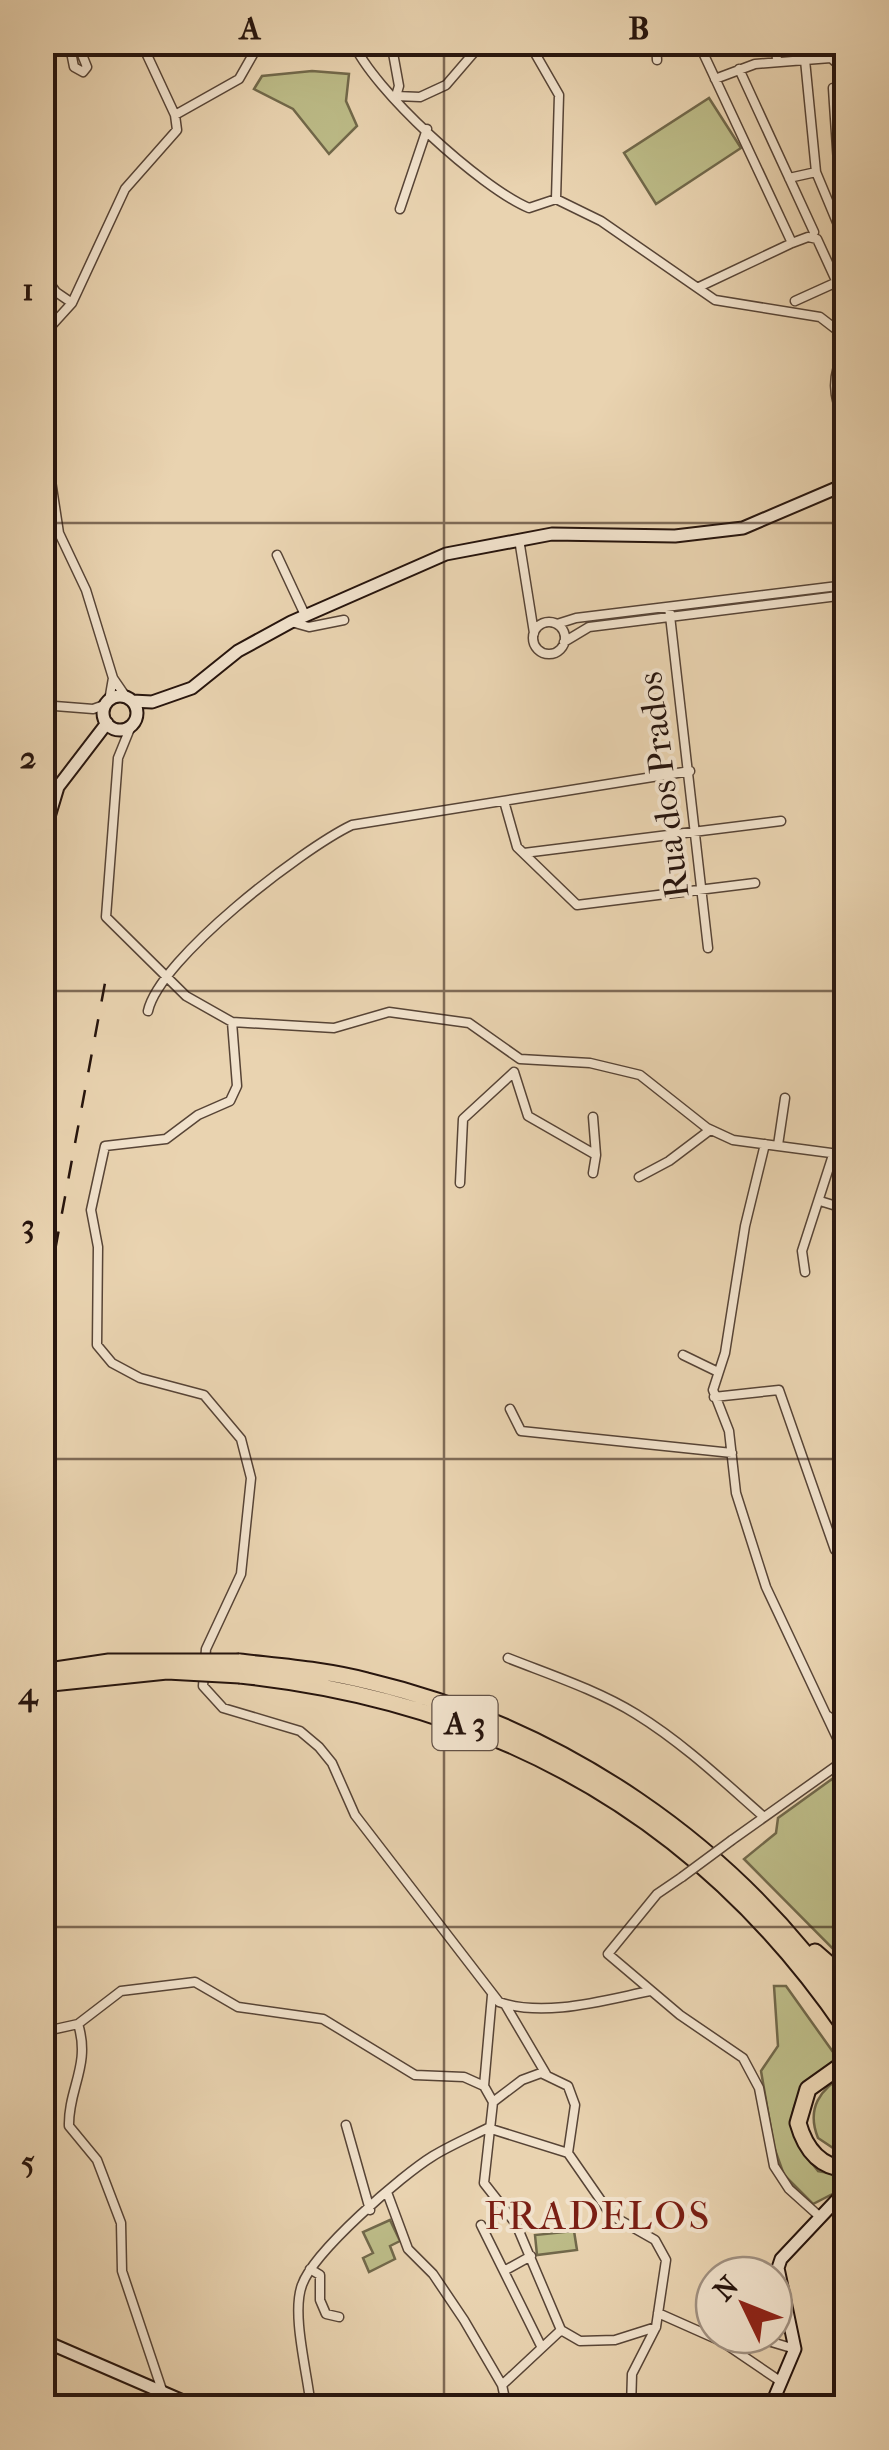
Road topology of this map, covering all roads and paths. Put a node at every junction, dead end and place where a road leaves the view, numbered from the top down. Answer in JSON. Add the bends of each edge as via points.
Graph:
{"nodes":[{"id":1,"x":141,"y":42,"type":"edge"},
{"id":2,"x":260,"y":42,"type":"edge"},
{"id":3,"x":353,"y":42,"type":"edge"},
{"id":4,"x":391,"y":42,"type":"edge"},
{"id":5,"x":484,"y":42,"type":"edge"},
{"id":6,"x":534,"y":42,"type":"edge"},
{"id":7,"x":656,"y":42,"type":"edge"},
{"id":8,"x":698,"y":42,"type":"edge"},
{"id":9,"x":776,"y":42,"type":"edge"},
{"id":10,"x":658,"y":60,"type":"dead end"},
{"id":11,"x":778,"y":60,"type":"junction"},
{"id":12,"x":805,"y":60,"type":"junction"},
{"id":13,"x":739,"y":69,"type":"junction"},
{"id":14,"x":846,"y":71,"type":"edge"},
{"id":15,"x":715,"y":79,"type":"junction"},
{"id":16,"x":833,"y":88,"type":"dead end"},
{"id":17,"x":396,"y":96,"type":"junction"},
{"id":18,"x":846,"y":103,"type":"edge"},
{"id":19,"x":834,"y":104,"type":"junction"},
{"id":20,"x":175,"y":115,"type":"junction"},
{"id":21,"x":427,"y":129,"type":"junction"},
{"id":22,"x":838,"y":164,"type":"dead end"},
{"id":23,"x":816,"y":172,"type":"junction"},
{"id":24,"x":790,"y":178,"type":"junction"},
{"id":25,"x":556,"y":199,"type":"junction"},
{"id":26,"x":400,"y":208,"type":"dead end"},
{"id":27,"x":814,"y":232,"type":"dead end"},
{"id":28,"x":792,"y":244,"type":"junction"},
{"id":29,"x":846,"y":244,"type":"edge"},
{"id":30,"x":42,"y":273,"type":"edge"},
{"id":31,"x":836,"y":282,"type":"junction"},
{"id":32,"x":699,"y":287,"type":"junction"},
{"id":33,"x":846,"y":292,"type":"edge"},
{"id":34,"x":795,"y":301,"type":"dead end"},
{"id":35,"x":72,"y":303,"type":"junction"},
{"id":36,"x":846,"y":337,"type":"edge"},
{"id":37,"x":846,"y":346,"type":"edge"},
{"id":38,"x":42,"y":347,"type":"edge"},
{"id":39,"x":42,"y":422,"type":"edge"},
{"id":40,"x":846,"y":426,"type":"edge"},
{"id":41,"x":846,"y":484,"type":"edge"},
{"id":42,"x":519,"y":538,"type":"junction"},
{"id":43,"x":277,"y":555,"type":"dead end"},
{"id":44,"x":846,"y":586,"type":"edge"},
{"id":45,"x":846,"y":595,"type":"edge"},
{"id":46,"x":670,"y":612,"type":"junction"},
{"id":47,"x":306,"y":615,"type":"junction"},
{"id":48,"x":344,"y":620,"type":"dead end"},
{"id":49,"x":291,"y":622,"type":"junction"},
{"id":50,"x":557,"y":624,"type":"junction"},
{"id":51,"x":534,"y":633,"type":"junction"},
{"id":52,"x":564,"y":642,"type":"junction"},
{"id":53,"x":113,"y":678,"type":"junction"},
{"id":54,"x":129,"y":699,"type":"junction"},
{"id":55,"x":152,"y":702,"type":"junction"},
{"id":56,"x":42,"y":705,"type":"edge"},
{"id":57,"x":106,"y":718,"type":"junction"},
{"id":58,"x":134,"y":721,"type":"junction"},
{"id":59,"x":122,"y":744,"type":"junction"},
{"id":60,"x":690,"y":770,"type":"junction"},
{"id":61,"x":504,"y":801,"type":"junction"},
{"id":62,"x":780,"y":821,"type":"dead end"},
{"id":63,"x":697,"y":832,"type":"junction"},
{"id":64,"x":42,"y":840,"type":"edge"},
{"id":65,"x":524,"y":853,"type":"junction"},
{"id":66,"x":754,"y":883,"type":"dead end"},
{"id":67,"x":703,"y":890,"type":"junction"},
{"id":68,"x":708,"y":948,"type":"dead end"},
{"id":69,"x":166,"y":977,"type":"junction"},
{"id":70,"x":148,"y":1011,"type":"dead end"},
{"id":71,"x":232,"y":1022,"type":"junction"},
{"id":72,"x":520,"y":1058,"type":"junction"},
{"id":73,"x":514,"y":1072,"type":"junction"},
{"id":74,"x":785,"y":1098,"type":"dead end"},
{"id":75,"x":594,"y":1117,"type":"dead end"},
{"id":76,"x":710,"y":1130,"type":"junction"},
{"id":77,"x":764,"y":1144,"type":"junction"},
{"id":78,"x":778,"y":1145,"type":"junction"},
{"id":79,"x":596,"y":1155,"type":"junction"},
{"id":80,"x":833,"y":1155,"type":"junction"},
{"id":81,"x":846,"y":1155,"type":"edge"},
{"id":82,"x":593,"y":1173,"type":"dead end"},
{"id":83,"x":639,"y":1177,"type":"dead end"},
{"id":84,"x":460,"y":1182,"type":"dead end"},
{"id":85,"x":820,"y":1202,"type":"junction"},
{"id":86,"x":846,"y":1209,"type":"edge"},
{"id":87,"x":806,"y":1272,"type":"dead end"},
{"id":88,"x":839,"y":1344,"type":"dead end"},
{"id":89,"x":683,"y":1355,"type":"dead end"},
{"id":90,"x":846,"y":1366,"type":"edge"},
{"id":91,"x":716,"y":1371,"type":"junction"},
{"id":92,"x":714,"y":1397,"type":"junction"},
{"id":93,"x":510,"y":1409,"type":"dead end"},
{"id":94,"x":732,"y":1453,"type":"junction"},
{"id":95,"x":846,"y":1546,"type":"edge"},
{"id":96,"x":508,"y":1658,"type":"dead end"},
{"id":97,"x":239,"y":1668,"type":"junction"},
{"id":98,"x":42,"y":1672,"type":"edge"},
{"id":99,"x":42,"y":1684,"type":"edge"},
{"id":100,"x":824,"y":1713,"type":"junction"},
{"id":101,"x":846,"y":1730,"type":"edge"},
{"id":102,"x":846,"y":1758,"type":"edge"},
{"id":103,"x":764,"y":1817,"type":"junction"},
{"id":104,"x":759,"y":1901,"type":"junction"},
{"id":105,"x":846,"y":1979,"type":"edge"},
{"id":106,"x":650,"y":1990,"type":"junction"},
{"id":107,"x":492,"y":1995,"type":"junction"},
{"id":108,"x":505,"y":2004,"type":"junction"},
{"id":109,"x":846,"y":2008,"type":"edge"},
{"id":110,"x":78,"y":2024,"type":"junction"},
{"id":111,"x":846,"y":2029,"type":"edge"},
{"id":112,"x":42,"y":2032,"type":"edge"},
{"id":113,"x":844,"y":2067,"type":"edge"},
{"id":114,"x":546,"y":2074,"type":"junction"},
{"id":115,"x":484,"y":2086,"type":"junction"},
{"id":116,"x":493,"y":2102,"type":"junction"},
{"id":117,"x":346,"y":2125,"type":"dead end"},
{"id":118,"x":488,"y":2128,"type":"junction"},
{"id":119,"x":568,"y":2153,"type":"junction"},
{"id":120,"x":846,"y":2161,"type":"edge"},
{"id":121,"x":846,"y":2170,"type":"edge"},
{"id":122,"x":846,"y":2190,"type":"edge"},
{"id":123,"x":388,"y":2194,"type":"junction"},
{"id":124,"x":370,"y":2210,"type":"junction"},
{"id":125,"x":820,"y":2216,"type":"junction"},
{"id":126,"x":481,"y":2224,"type":"dead end"},
{"id":127,"x":531,"y":2256,"type":"junction"},
{"id":128,"x":310,"y":2269,"type":"junction"},
{"id":129,"x":504,"y":2270,"type":"junction"},
{"id":130,"x":658,"y":2313,"type":"junction"},
{"id":131,"x":339,"y":2318,"type":"dead end"},
{"id":132,"x":656,"y":2327,"type":"junction"},
{"id":133,"x":561,"y":2330,"type":"junction"},
{"id":134,"x":42,"y":2340,"type":"edge"},
{"id":135,"x":542,"y":2346,"type":"junction"},
{"id":136,"x":796,"y":2348,"type":"joint"},
{"id":137,"x":780,"y":2381,"type":"junction"},
{"id":138,"x":502,"y":2386,"type":"junction"},
{"id":139,"x":160,"y":2390,"type":"junction"},
{"id":140,"x":168,"y":2408,"type":"edge"},
{"id":141,"x":199,"y":2408,"type":"edge"},
{"id":142,"x":312,"y":2408,"type":"edge"},
{"id":143,"x":507,"y":2408,"type":"edge"},
{"id":144,"x":632,"y":2408,"type":"edge"},
{"id":145,"x":770,"y":2408,"type":"edge"}],
"edges":[{"from":1,"to":20,"type":"street"},
{"from":2,"to":20,"type":"street","via":[[240,79]]},
{"from":3,"to":17,"type":"street","via":[[358,60]]},
{"from":4,"to":17,"type":"street"},
{"from":5,"to":17,"type":"street","via":[[446,84],[420,97]]},
{"from":6,"to":25,"type":"street","via":[[559,96]]},
{"from":7,"to":10,"type":"street"},
{"from":8,"to":15,"type":"street"},
{"from":9,"to":11,"type":"street"},
{"from":11,"to":12,"type":"street"},
{"from":11,"to":13,"type":"street"},
{"from":12,"to":14,"type":"street","via":[[830,58]]},
{"from":12,"to":23,"type":"street"},
{"from":13,"to":15,"type":"street"},
{"from":13,"to":24,"type":"street"},
{"from":15,"to":28,"type":"street"},
{"from":16,"to":19,"type":"street"},
{"from":17,"to":21,"type":"street"},
{"from":18,"to":19,"type":"street"},
{"from":19,"to":22,"type":"street"},
{"from":20,"to":35,"type":"street","via":[[172,140],[125,189]]},
{"from":21,"to":25,"type":"street","via":[[463,166],[513,201],[529,208]]},
{"from":21,"to":26,"type":"street"},
{"from":23,"to":24,"type":"street"},
{"from":23,"to":29,"type":"street"},
{"from":24,"to":27,"type":"street"},
{"from":25,"to":32,"type":"street"},
{"from":28,"to":31,"type":"street","via":[[818,240]]},
{"from":28,"to":32,"type":"street"},
{"from":30,"to":35,"type":"street"},
{"from":31,"to":33,"type":"street"},
{"from":31,"to":34,"type":"street"},
{"from":32,"to":36,"type":"street","via":[[715,300],[820,317]]},
{"from":35,"to":38,"type":"street"},
{"from":37,"to":40,"type":"street","via":[[833,379]]},
{"from":39,"to":53,"type":"street","via":[[59,533],[86,590]]},
{"from":41,"to":42,"type":"street","via":[[743,528]]},
{"from":42,"to":47,"type":"street","via":[[424,562]]},
{"from":42,"to":51,"type":"street"},
{"from":43,"to":47,"type":"street"},
{"from":44,"to":46,"type":"street"},
{"from":45,"to":46,"type":"street"},
{"from":46,"to":50,"type":"street"},
{"from":46,"to":52,"type":"street","via":[[589,627]]},
{"from":46,"to":60,"type":"street","name":"Rua dos Prados"},
{"from":47,"to":49,"type":"street"},
{"from":48,"to":49,"type":"street"},
{"from":49,"to":55,"type":"street","via":[[238,650],[192,688]]},
{"from":50,"to":51,"type":"street","via":[[543,623]]},
{"from":50,"to":52,"type":"street"},
{"from":51,"to":52,"type":"street","via":[[544,653]]},
{"from":53,"to":54,"type":"street"},
{"from":53,"to":57,"type":"street"},
{"from":54,"to":55,"type":"street"},
{"from":54,"to":57,"type":"street"},
{"from":54,"to":58,"type":"street"},
{"from":55,"to":58,"type":"street"},
{"from":56,"to":57,"type":"street"},
{"from":57,"to":58,"type":"street"},
{"from":57,"to":59,"type":"street"},
{"from":57,"to":64,"type":"street","via":[[58,787]]},
{"from":58,"to":59,"type":"street"},
{"from":59,"to":69,"type":"street","via":[[106,917]]},
{"from":60,"to":61,"type":"street"},
{"from":60,"to":63,"type":"street","name":"Rua dos Prados"},
{"from":61,"to":65,"type":"street"},
{"from":61,"to":69,"type":"street","via":[[372,818],[330,836],[237,907]]},
{"from":62,"to":63,"type":"street"},
{"from":63,"to":65,"type":"street"},
{"from":63,"to":67,"type":"street","name":"Rua dos Prados"},
{"from":65,"to":67,"type":"street","via":[[577,905]]},
{"from":66,"to":67,"type":"street"},
{"from":67,"to":68,"type":"street","name":"Rua dos Prados"},
{"from":69,"to":70,"type":"street"},
{"from":69,"to":71,"type":"street","via":[[196,1005]]},
{"from":71,"to":72,"type":"street","via":[[334,1028],[389,1012],[469,1023]]},
{"from":71,"to":107,"type":"street","via":[[237,1086],[230,1101],[166,1139],[105,1146],[91,1210],[97,1345],[112,1363],[140,1378],[204,1394],[241,1439],[250,1478],[244,1558],[206,1648],[204,1686],[223,1708],[300,1731],[319,1747],[354,1814]]},
{"from":72,"to":73,"type":"street"},
{"from":72,"to":76,"type":"street","via":[[640,1075]]},
{"from":73,"to":79,"type":"street","via":[[528,1116]]},
{"from":73,"to":84,"type":"street","via":[[463,1119]]},
{"from":74,"to":78,"type":"street"},
{"from":75,"to":79,"type":"street"},
{"from":76,"to":77,"type":"street"},
{"from":76,"to":83,"type":"street"},
{"from":77,"to":78,"type":"street"},
{"from":77,"to":91,"type":"street","via":[[726,1353]]},
{"from":78,"to":80,"type":"street"},
{"from":79,"to":82,"type":"street"},
{"from":80,"to":81,"type":"street"},
{"from":80,"to":85,"type":"street"},
{"from":85,"to":86,"type":"street"},
{"from":85,"to":87,"type":"street","via":[[802,1251]]},
{"from":88,"to":90,"type":"street"},
{"from":89,"to":91,"type":"street"},
{"from":91,"to":92,"type":"street"},
{"from":92,"to":94,"type":"street"},
{"from":92,"to":95,"type":"street","via":[[779,1390],[836,1550]]},
{"from":93,"to":94,"type":"street","via":[[521,1432]]},
{"from":94,"to":100,"type":"street","via":[[736,1494],[766,1587]]},
{"from":96,"to":103,"type":"street","via":[[634,1713]]},
{"from":97,"to":98,"type":"highway","number":"A 3","bridge":true,"via":[[128,1661]]},
{"from":97,"to":99,"type":"highway","number":"A 3","bridge":true},
{"from":97,"to":104,"type":"highway","number":"A 3","via":[[364,1680],[542,1744],[655,1812]]},
{"from":97,"to":111,"type":"highway","number":"A 3","via":[[464,1722],[586,1781],[725,1884],[795,1959]]},
{"from":100,"to":101,"type":"street"},
{"from":100,"to":102,"type":"street"},
{"from":102,"to":103,"type":"street"},
{"from":103,"to":106,"type":"street","bridge":true,"via":[[657,1894],[609,1948],[613,1960]]},
{"from":104,"to":105,"type":"highway"},
{"from":104,"to":109,"type":"highway","number":"A 3"},
{"from":106,"to":108,"type":"street","via":[[586,2003]]},
{"from":106,"to":125,"type":"street","via":[[743,2058],[759,2088],[774,2166]]},
{"from":107,"to":108,"type":"street"},
{"from":107,"to":115,"type":"street"},
{"from":108,"to":114,"type":"street"},
{"from":110,"to":112,"type":"street"},
{"from":110,"to":115,"type":"street","via":[[121,1990],[194,1982],[238,2007],[324,2019],[415,2075],[464,2077]]},
{"from":110,"to":139,"type":"street","via":[[83,2072],[68,2106],[68,2126],[97,2160],[121,2223],[122,2271]]},
{"from":113,"to":120,"type":"highway","via":[[814,2093],[806,2125],[817,2148]]},
{"from":113,"to":121,"type":"highway","via":[[808,2090],[798,2122],[811,2152]]},
{"from":114,"to":116,"type":"street","via":[[522,2080]]},
{"from":114,"to":119,"type":"street","via":[[574,2094]]},
{"from":115,"to":116,"type":"street"},
{"from":116,"to":118,"type":"street"},
{"from":117,"to":124,"type":"street"},
{"from":118,"to":119,"type":"street"},
{"from":118,"to":123,"type":"street","via":[[430,2158]]},
{"from":118,"to":127,"type":"street","via":[[484,2183]]},
{"from":119,"to":130,"type":"street","via":[[611,2215],[663,2250]]},
{"from":122,"to":125,"type":"street"},
{"from":123,"to":124,"type":"street"},
{"from":123,"to":138,"type":"street","via":[[408,2248],[440,2282]]},
{"from":124,"to":128,"type":"street","via":[[327,2245]]},
{"from":125,"to":136,"type":"street","via":[[778,2268]]},
{"from":126,"to":129,"type":"street"},
{"from":127,"to":129,"type":"street"},
{"from":127,"to":133,"type":"street"},
{"from":128,"to":131,"type":"street","via":[[320,2275],[326,2314]]},
{"from":128,"to":142,"type":"street","via":[[300,2287],[300,2315]]},
{"from":129,"to":135,"type":"street"},
{"from":130,"to":132,"type":"street"},
{"from":130,"to":137,"type":"street","via":[[721,2341]]},
{"from":132,"to":133,"type":"street","via":[[615,2340],[580,2341]]},
{"from":132,"to":144,"type":"street","via":[[632,2374]]},
{"from":133,"to":135,"type":"street"},
{"from":134,"to":139,"type":"street"},
{"from":135,"to":138,"type":"street"},
{"from":136,"to":137,"type":"street"},
{"from":137,"to":145,"type":"street"},
{"from":138,"to":143,"type":"street"},
{"from":139,"to":140,"type":"street"},
{"from":139,"to":141,"type":"street"}]}
